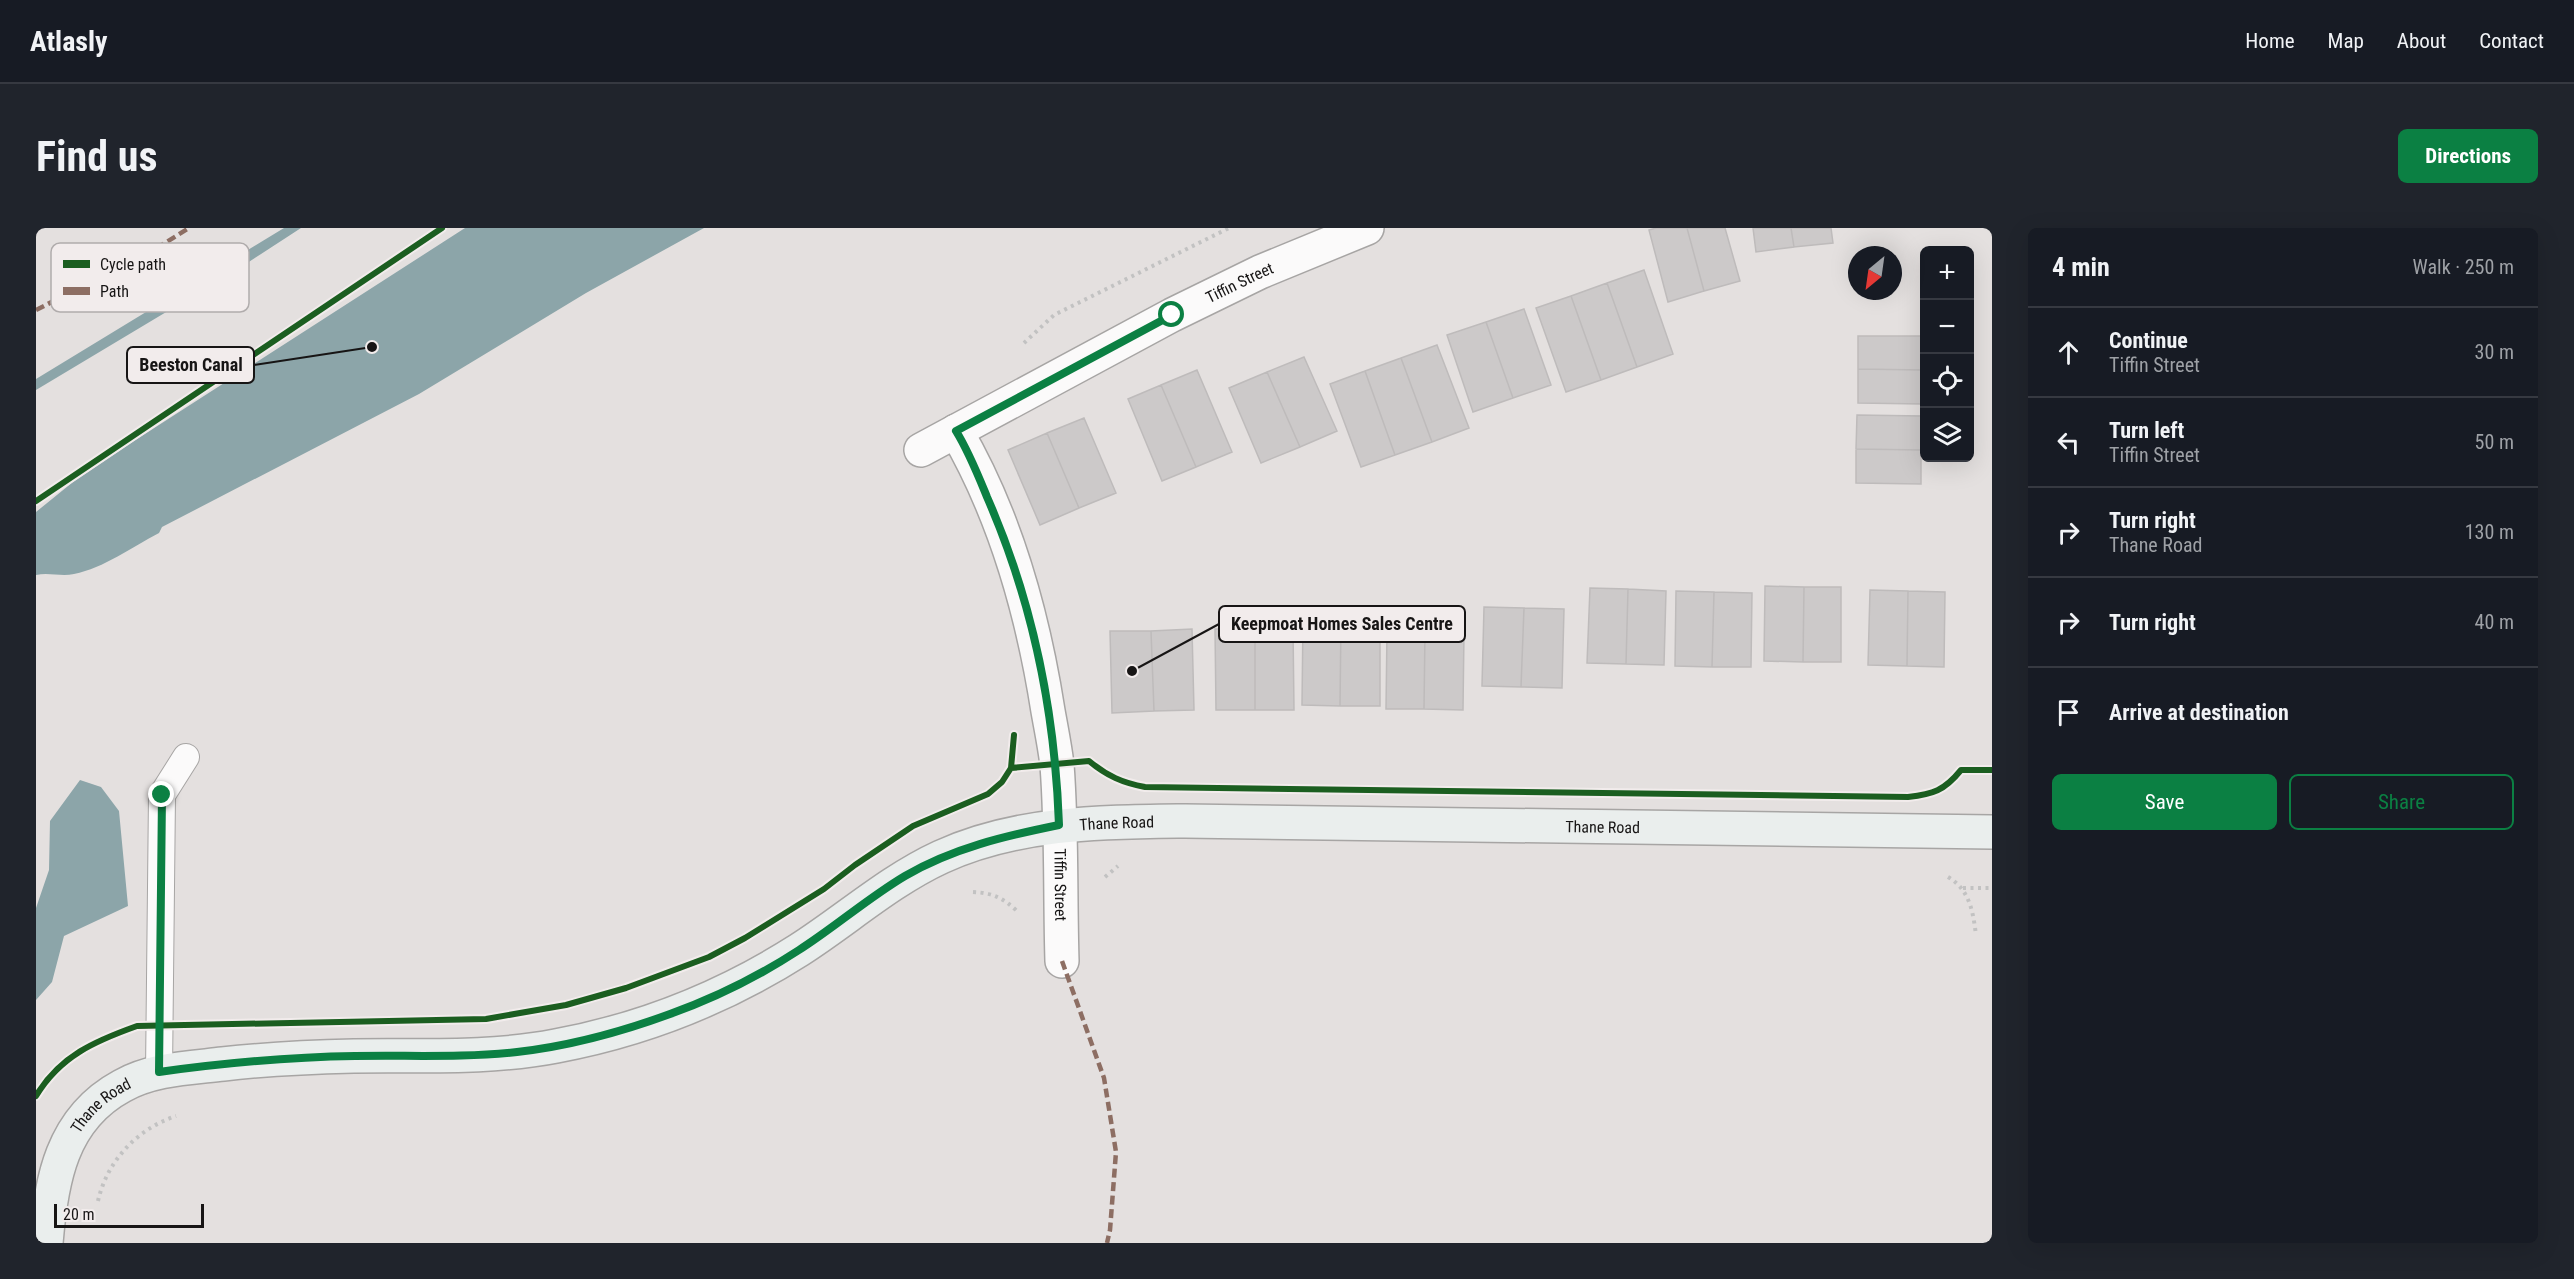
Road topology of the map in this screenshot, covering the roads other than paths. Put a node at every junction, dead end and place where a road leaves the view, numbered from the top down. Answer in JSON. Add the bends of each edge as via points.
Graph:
{"nodes":[{"id":1,"x":1367,"y":228,"type":"edge"},
{"id":2,"x":956,"y":431,"type":"junction"},
{"id":3,"x":921,"y":450,"type":"dead end"},
{"id":4,"x":186,"y":757,"type":"dead end"},
{"id":5,"x":1059,"y":825,"type":"junction"},
{"id":6,"x":1992,"y":832,"type":"edge"},
{"id":7,"x":1062,"y":960,"type":"dead end"},
{"id":8,"x":159,"y":1072,"type":"junction"},
{"id":9,"x":46,"y":1243,"type":"edge"}],
"edges":[{"from":1,"to":2,"type":"street","name":"Tiffin Street","via":[[1260,272],[1172,315]]},
{"from":2,"to":3,"type":"street","name":"Tiffin Street"},
{"from":2,"to":5,"type":"street","name":"Tiffin Street","via":[[999,523],[1024,594],[1042,670],[1057,764]]},
{"from":4,"to":8,"type":"lane","via":[[162,795]]},
{"from":5,"to":6,"type":"street","name":"Thane Road","via":[[1185,821]]},
{"from":5,"to":7,"type":"street","name":"Tiffin Street"},
{"from":5,"to":8,"type":"street","name":"Thane Road","via":[[980,843],[942,857],[904,877],[798,951],[738,985],[668,1015],[593,1038],[517,1052],[265,1060]]},
{"from":8,"to":9,"type":"street","name":"Thane Road","via":[[119,1087],[98,1102],[70,1135],[54,1177]]}]}
